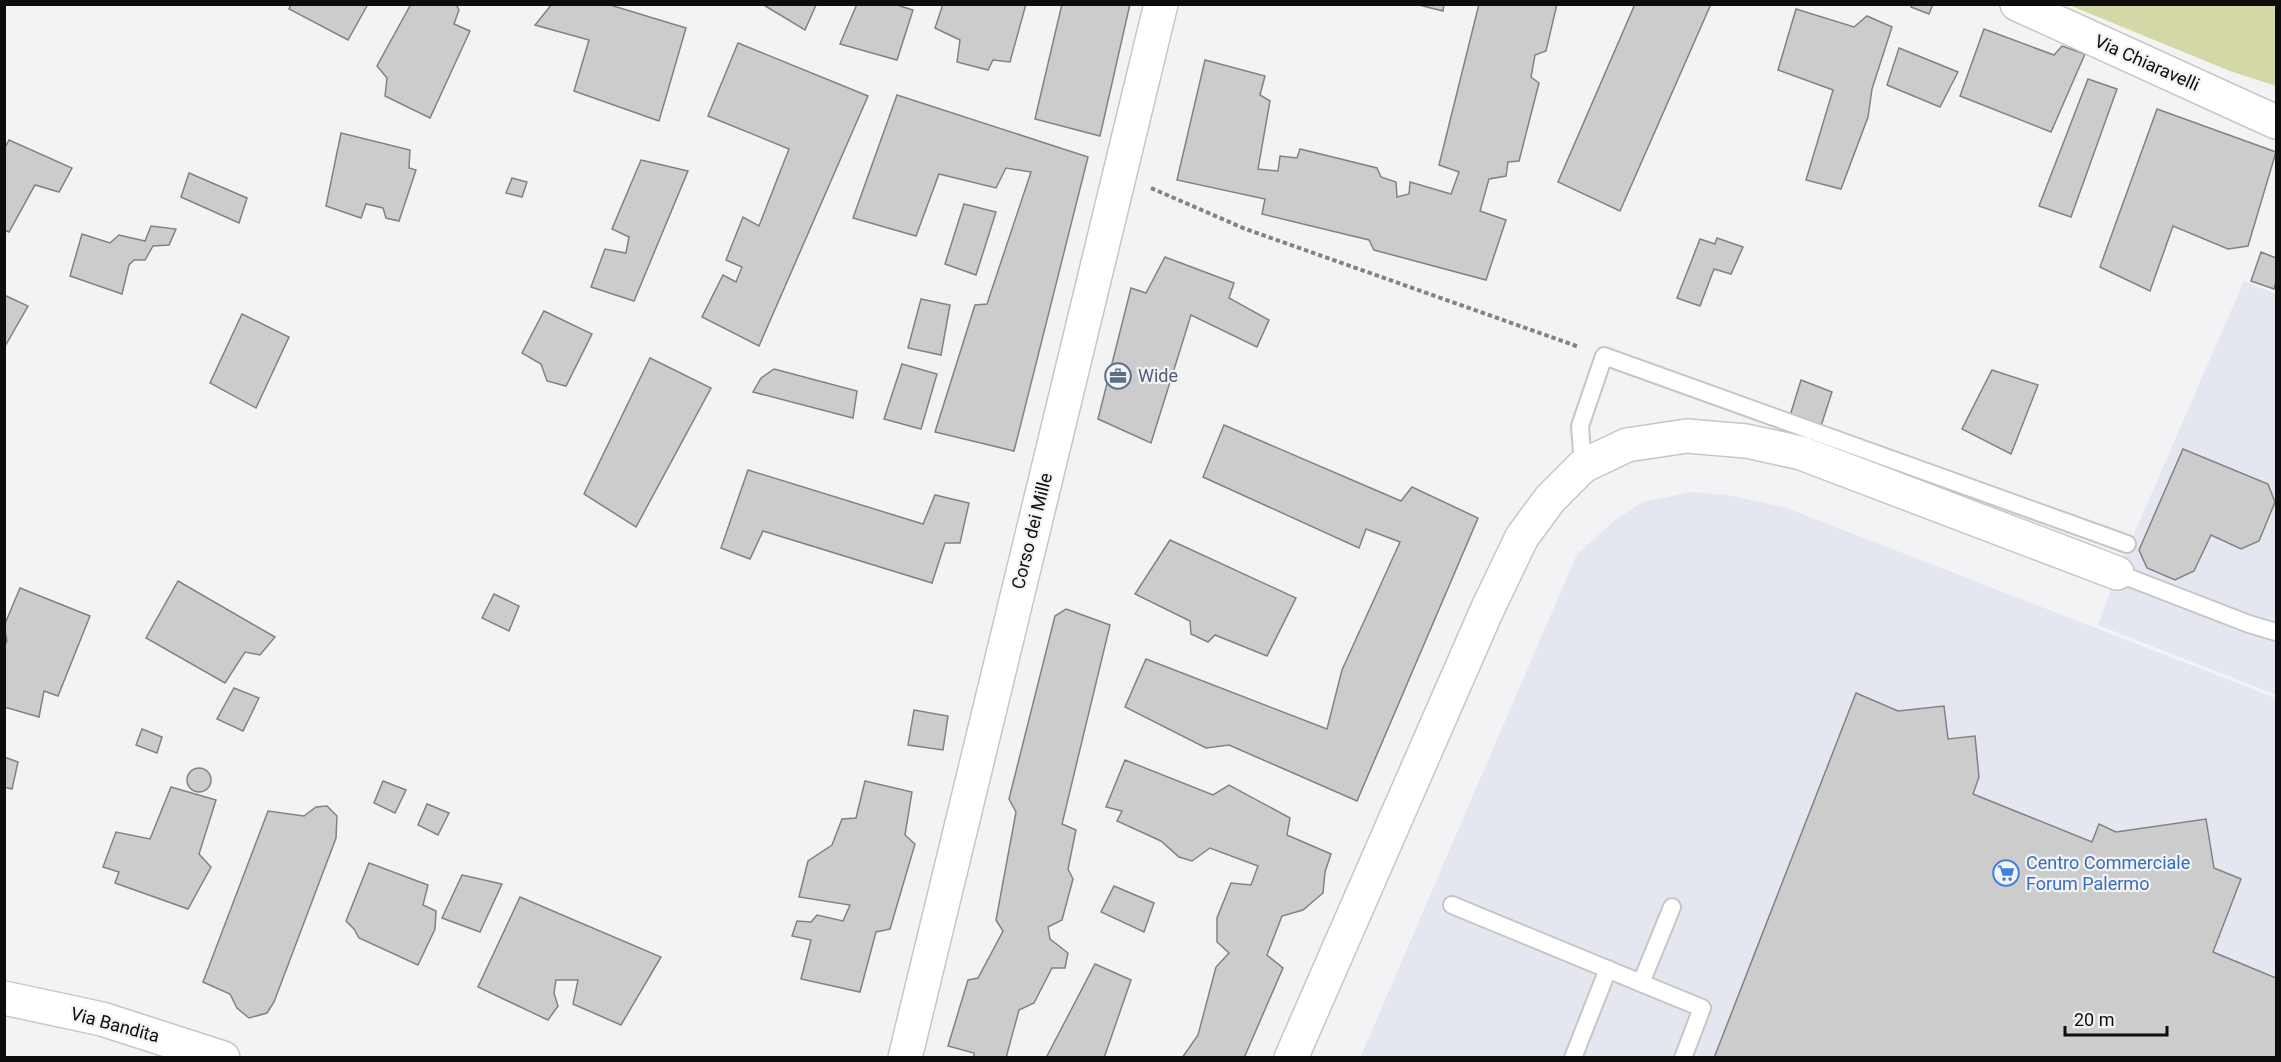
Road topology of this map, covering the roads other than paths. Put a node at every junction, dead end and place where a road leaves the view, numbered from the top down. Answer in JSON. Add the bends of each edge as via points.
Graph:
{"nodes":[{"id":1,"x":1161,"y":4,"type":"edge"},
{"id":2,"x":2017,"y":4,"type":"edge"},
{"id":3,"x":2277,"y":122,"type":"edge"},
{"id":4,"x":1583,"y":466,"type":"junction"},
{"id":5,"x":2122,"y":559,"type":"junction"},
{"id":6,"x":2277,"y":632,"type":"edge"},
{"id":7,"x":1452,"y":905,"type":"dead end"},
{"id":8,"x":1672,"y":907,"type":"dead end"},
{"id":9,"x":1608,"y":969,"type":"junction"},
{"id":10,"x":1641,"y":983,"type":"junction"},
{"id":11,"x":4,"y":998,"type":"edge"},
{"id":12,"x":223,"y":1058,"type":"edge"},
{"id":13,"x":905,"y":1058,"type":"edge"},
{"id":14,"x":1291,"y":1058,"type":"edge"},
{"id":15,"x":1573,"y":1058,"type":"edge"},
{"id":16,"x":1683,"y":1058,"type":"edge"}],
"edges":[{"from":1,"to":13,"type":"street","name":"Corso dei Mille"},
{"from":2,"to":3,"type":"street","name":"Via Chiaravelli"},
{"from":4,"to":5,"type":"street","via":[[1627,445],[1687,436],[1746,441],[1801,453]]},
{"from":4,"to":5,"type":"lane","via":[[1580,426],[1604,356]]},
{"from":4,"to":14,"type":"street","via":[[1550,499],[1522,537]]},
{"from":5,"to":6,"type":"lane","via":[[2249,624]]},
{"from":7,"to":9,"type":"lane"},
{"from":8,"to":10,"type":"lane"},
{"from":9,"to":10,"type":"lane"},
{"from":9,"to":15,"type":"lane"},
{"from":10,"to":16,"type":"lane","via":[[1702,1008]]},
{"from":11,"to":12,"type":"street","name":"Via Bandita","via":[[102,1019]]}]}
